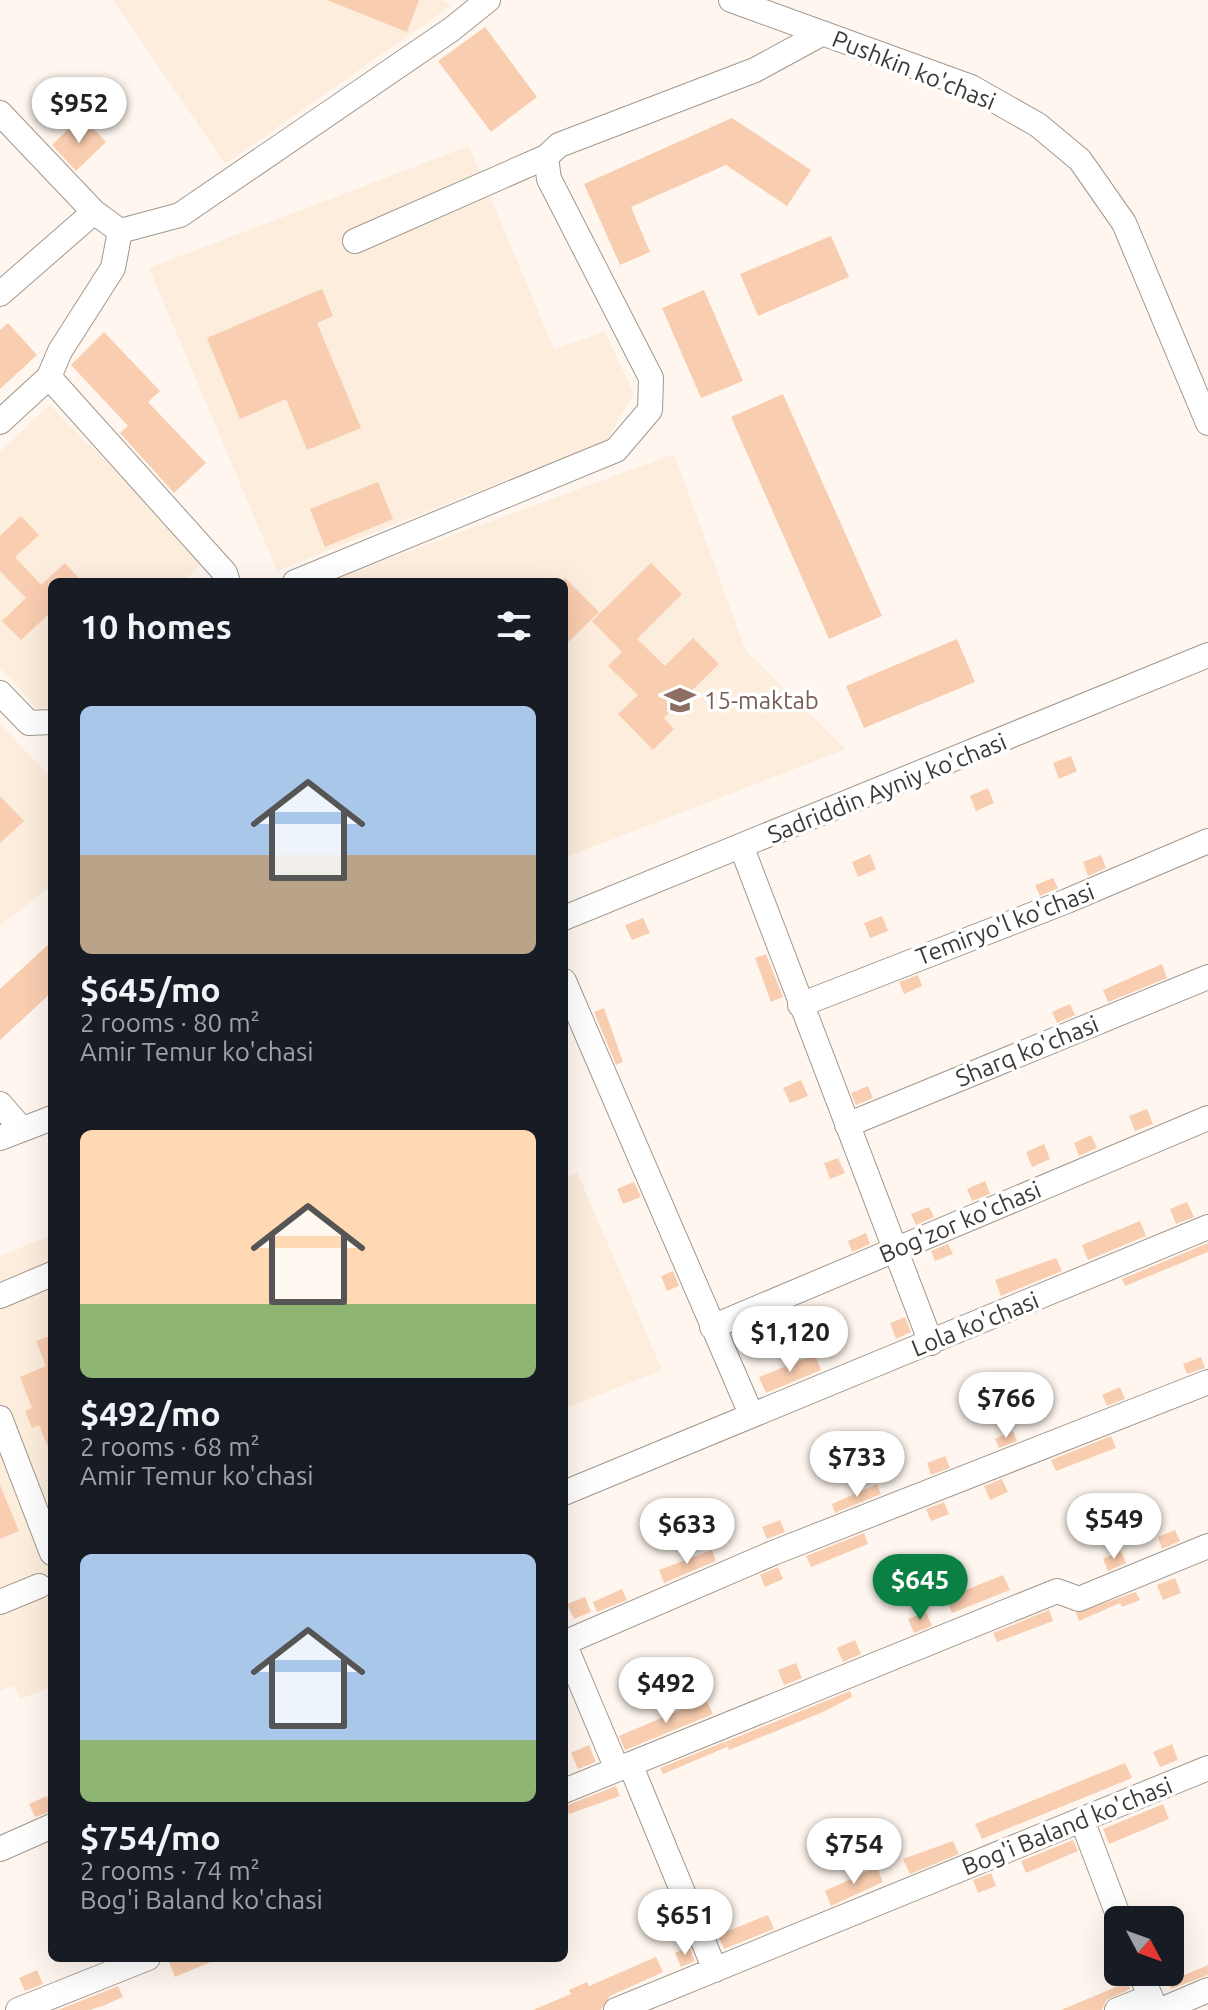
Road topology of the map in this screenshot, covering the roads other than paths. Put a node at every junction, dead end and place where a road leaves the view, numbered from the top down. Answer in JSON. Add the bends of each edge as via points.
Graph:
{"nodes":[{"id":1,"x":488,"y":0,"type":"edge"},
{"id":2,"x":731,"y":0,"type":"edge"},
{"id":3,"x":823,"y":33,"type":"junction"},
{"id":4,"x":0,"y":113,"type":"edge"},
{"id":5,"x":546,"y":157,"type":"junction"},
{"id":6,"x":94,"y":212,"type":"junction"},
{"id":7,"x":120,"y":231,"type":"junction"},
{"id":8,"x":355,"y":241,"type":"dead end"},
{"id":9,"x":0,"y":294,"type":"edge"},
{"id":10,"x":49,"y":377,"type":"junction"},
{"id":11,"x":0,"y":422,"type":"edge"},
{"id":12,"x":1208,"y":423,"type":"edge"},
{"id":13,"x":227,"y":578,"type":"edge"},
{"id":14,"x":305,"y":578,"type":"edge"},
{"id":15,"x":1208,"y":655,"type":"edge"},
{"id":16,"x":0,"y":693,"type":"edge"},
{"id":17,"x":48,"y":722,"type":"edge"},
{"id":18,"x":1208,"y":841,"type":"edge"},
{"id":19,"x":742,"y":848,"type":"junction"},
{"id":20,"x":568,"y":916,"type":"edge"},
{"id":21,"x":1208,"y":977,"type":"edge"},
{"id":22,"x":568,"y":990,"type":"edge"},
{"id":23,"x":800,"y":1005,"type":"junction"},
{"id":24,"x":0,"y":1104,"type":"edge"},
{"id":25,"x":1208,"y":1118,"type":"edge"},
{"id":26,"x":48,"y":1120,"type":"edge"},
{"id":27,"x":847,"y":1125,"type":"junction"},
{"id":28,"x":11,"y":1134,"type":"edge"},
{"id":29,"x":1208,"y":1227,"type":"edge"},
{"id":30,"x":893,"y":1249,"type":"junction"},
{"id":31,"x":48,"y":1276,"type":"edge"},
{"id":32,"x":0,"y":1296,"type":"edge"},
{"id":33,"x":712,"y":1327,"type":"junction"},
{"id":34,"x":931,"y":1343,"type":"junction"},
{"id":35,"x":1208,"y":1382,"type":"edge"},
{"id":36,"x":751,"y":1414,"type":"junction"},
{"id":37,"x":0,"y":1418,"type":"edge"},
{"id":38,"x":568,"y":1491,"type":"edge"},
{"id":39,"x":48,"y":1543,"type":"edge"},
{"id":40,"x":1208,"y":1546,"type":"edge"},
{"id":41,"x":39,"y":1586,"type":"dead end"},
{"id":42,"x":0,"y":1602,"type":"edge"},
{"id":43,"x":568,"y":1641,"type":"edge"},
{"id":44,"x":568,"y":1651,"type":"edge"},
{"id":45,"x":624,"y":1766,"type":"junction"},
{"id":46,"x":1208,"y":1768,"type":"edge"},
{"id":47,"x":568,"y":1789,"type":"edge"},
{"id":48,"x":1082,"y":1820,"type":"junction"},
{"id":49,"x":48,"y":1828,"type":"edge"},
{"id":50,"x":0,"y":1849,"type":"edge"},
{"id":51,"x":1115,"y":1906,"type":"edge"},
{"id":52,"x":138,"y":1962,"type":"edge"},
{"id":53,"x":715,"y":1970,"type":"junction"},
{"id":54,"x":1146,"y":1986,"type":"edge"},
{"id":55,"x":1208,"y":1990,"type":"edge"},
{"id":56,"x":1155,"y":2006,"type":"edge"},
{"id":57,"x":18,"y":2010,"type":"edge"},
{"id":58,"x":616,"y":2010,"type":"edge"},
{"id":59,"x":1117,"y":2010,"type":"edge"}],
"edges":[{"from":1,"to":7,"type":"street","via":[[180,215]]},
{"from":2,"to":3,"type":"street","name":"Pushkin ko'chasi"},
{"from":3,"to":5,"type":"street","via":[[755,70],[559,145]]},
{"from":3,"to":12,"type":"street","name":"Pushkin ko'chasi","via":[[971,87],[1038,125],[1080,160],[1124,223]]},
{"from":4,"to":6,"type":"street"},
{"from":5,"to":8,"type":"street"},
{"from":5,"to":14,"type":"street","via":[[549,179],[651,378],[650,410],[616,450]]},
{"from":6,"to":7,"type":"street"},
{"from":6,"to":9,"type":"street"},
{"from":7,"to":10,"type":"street","via":[[113,268]]},
{"from":10,"to":11,"type":"street"},
{"from":10,"to":13,"type":"street"},
{"from":15,"to":19,"type":"street","name":"Sadriddin Ayniy ko'chasi"},
{"from":16,"to":17,"type":"street","via":[[29,723]]},
{"from":18,"to":23,"type":"street","name":"Temiryo'l ko'chasi"},
{"from":19,"to":20,"type":"street","name":"Sadriddin Ayniy ko'chasi"},
{"from":19,"to":23,"type":"street"},
{"from":21,"to":27,"type":"street","name":"Sharq ko'chasi"},
{"from":22,"to":33,"type":"street"},
{"from":23,"to":27,"type":"street"},
{"from":24,"to":28,"type":"street"},
{"from":25,"to":30,"type":"street","name":"Bog'zor ko'chasi"},
{"from":26,"to":28,"type":"street"},
{"from":27,"to":30,"type":"street"},
{"from":29,"to":34,"type":"street","name":"Lola ko'chasi"},
{"from":30,"to":33,"type":"street","name":"Bog'zor ko'chasi"},
{"from":30,"to":34,"type":"street"},
{"from":31,"to":32,"type":"street"},
{"from":33,"to":36,"type":"street"},
{"from":34,"to":36,"type":"street","name":"Lola ko'chasi"},
{"from":35,"to":43,"type":"street","via":[[773,1553]]},
{"from":36,"to":38,"type":"street","name":"Lola ko'chasi"},
{"from":37,"to":39,"type":"street"},
{"from":40,"to":45,"type":"street","via":[[1079,1599],[1057,1591]]},
{"from":41,"to":42,"type":"street"},
{"from":44,"to":45,"type":"street"},
{"from":45,"to":47,"type":"street"},
{"from":45,"to":53,"type":"street"},
{"from":46,"to":48,"type":"street","name":"Bog'i Baland ko'chasi"},
{"from":48,"to":51,"type":"street"},
{"from":48,"to":53,"type":"street","name":"Bog'i Baland ko'chasi"},
{"from":49,"to":50,"type":"street"},
{"from":52,"to":57,"type":"street"},
{"from":53,"to":58,"type":"street","name":"Bog'i Baland ko'chasi"},
{"from":54,"to":56,"type":"street"},
{"from":55,"to":56,"type":"street"},
{"from":56,"to":59,"type":"street"}]}
